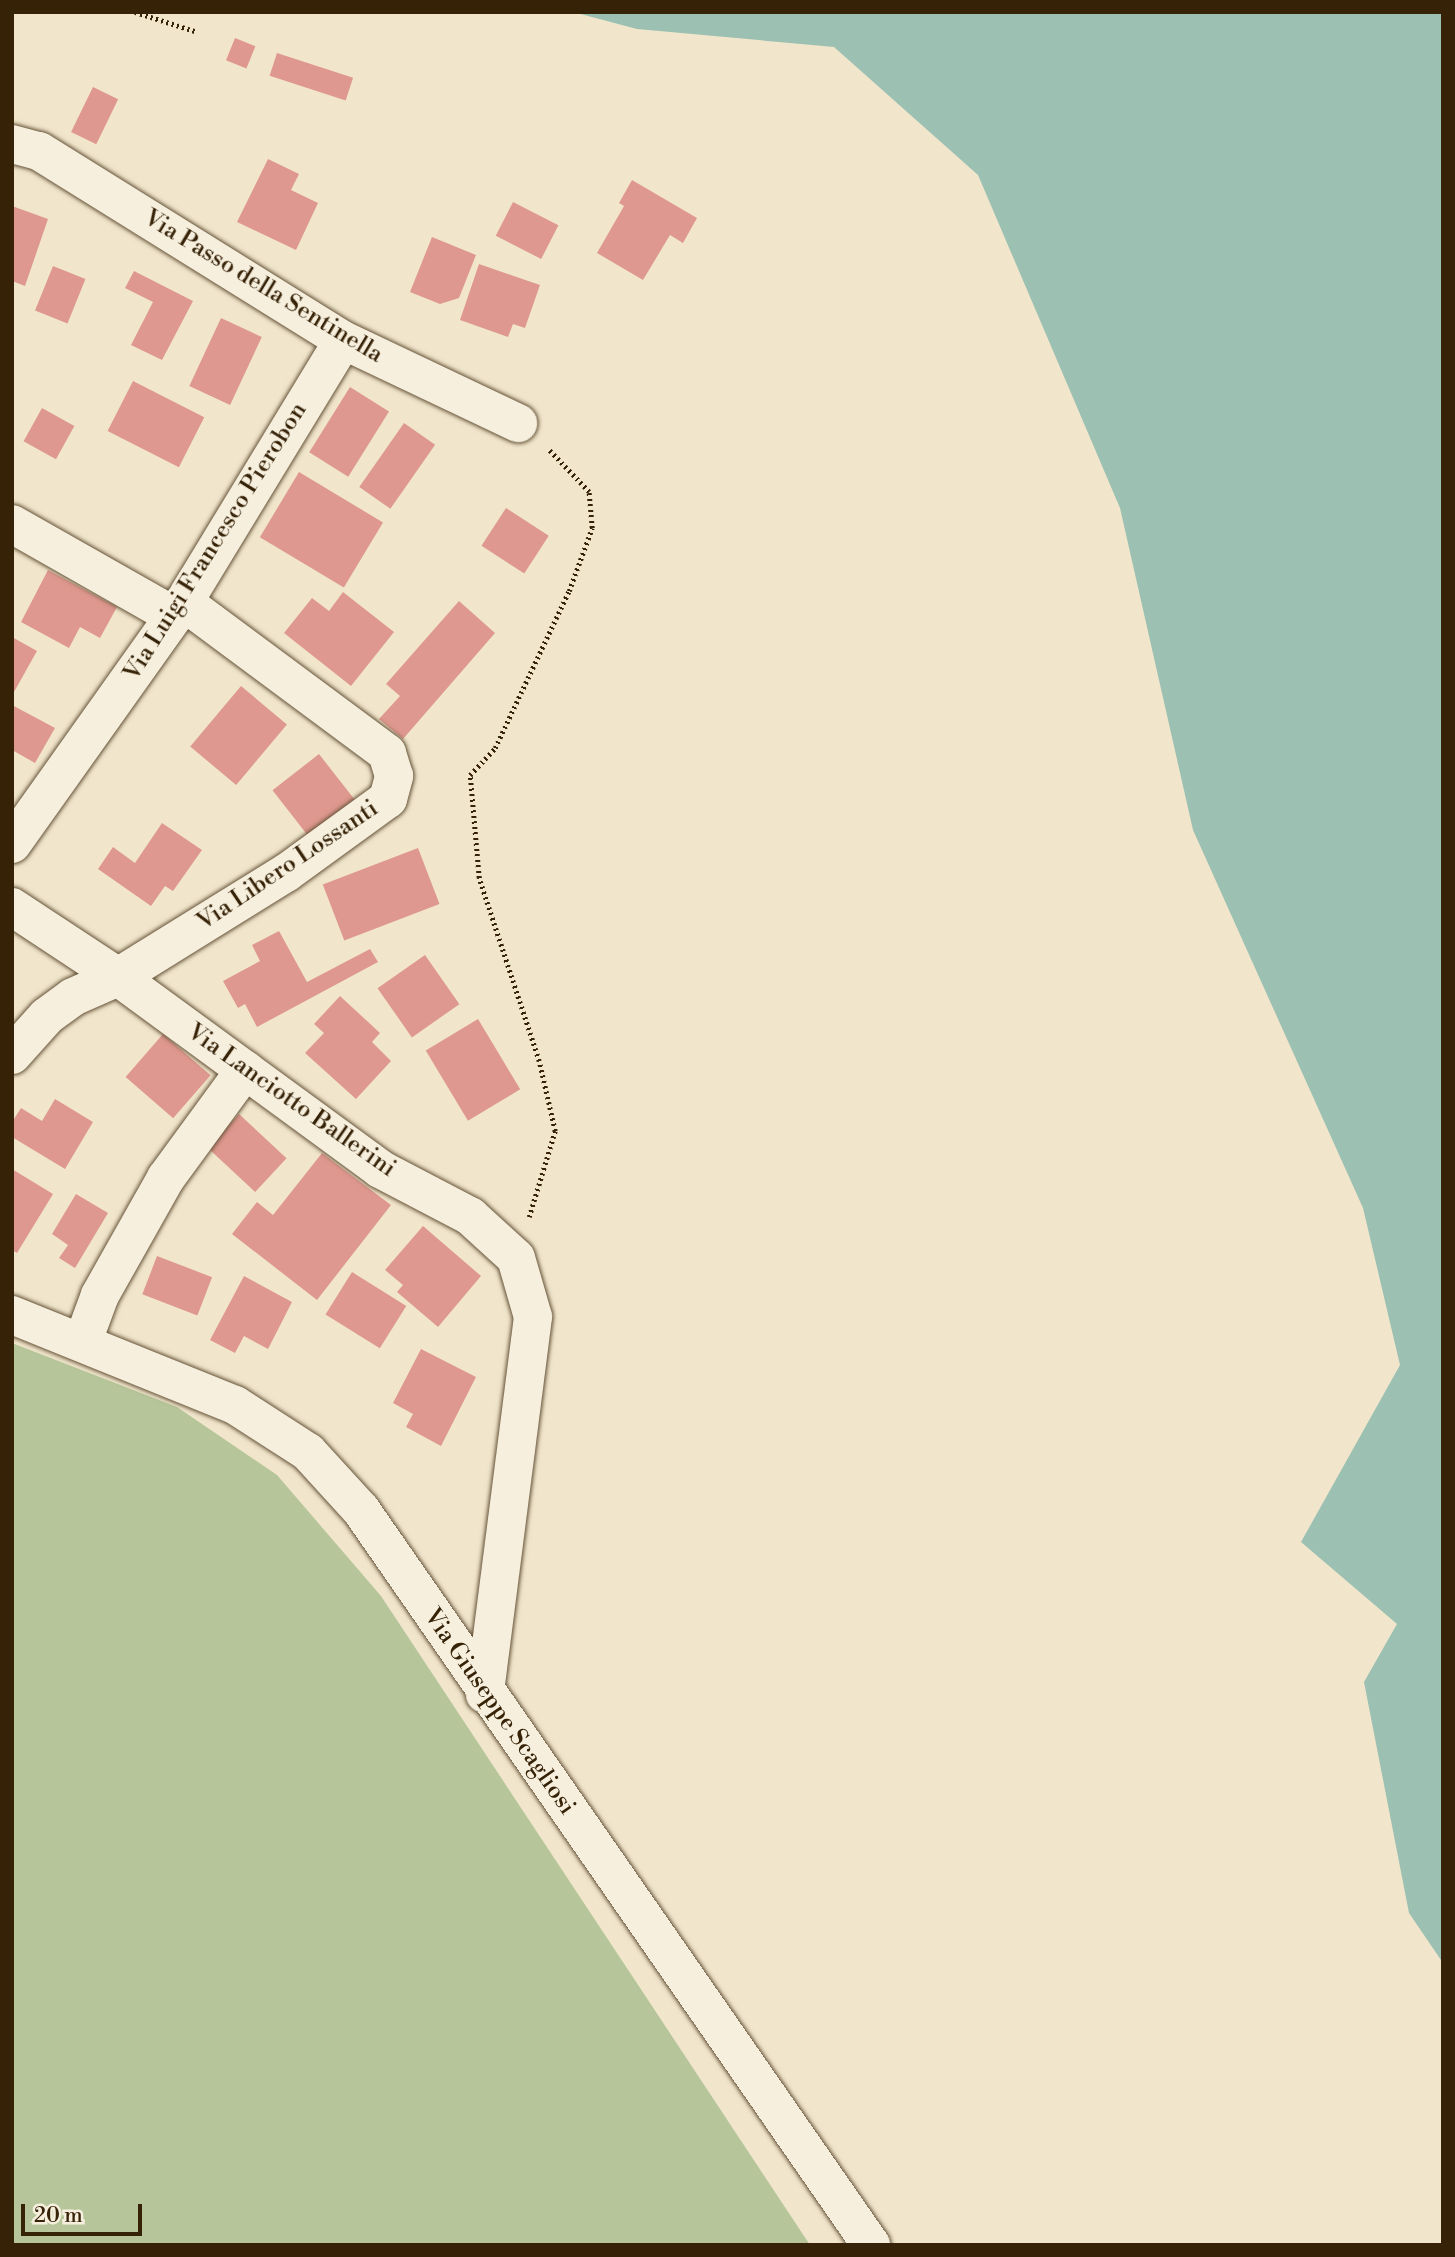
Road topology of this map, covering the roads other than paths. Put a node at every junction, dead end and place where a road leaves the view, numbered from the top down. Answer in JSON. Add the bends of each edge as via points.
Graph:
{"nodes":[{"id":1,"x":12,"y":144,"type":"edge"},
{"id":2,"x":343,"y":340,"type":"junction"},
{"id":3,"x":518,"y":423,"type":"road end"},
{"id":4,"x":12,"y":524,"type":"edge"},
{"id":5,"x":179,"y":609,"type":"junction"},
{"id":6,"x":12,"y":844,"type":"edge"},
{"id":7,"x":12,"y":907,"type":"edge"},
{"id":8,"x":118,"y":977,"type":"junction"},
{"id":9,"x":12,"y":1055,"type":"edge"},
{"id":10,"x":245,"y":1070,"type":"junction"},
{"id":11,"x":12,"y":1315,"type":"edge"},
{"id":12,"x":83,"y":1341,"type":"junction"},
{"id":13,"x":485,"y":1694,"type":"junction"},
{"id":14,"x":871,"y":2245,"type":"edge"}],
"edges":[{"from":1,"to":2,"type":"street","name":"Via Passo della Sentinella","via":[[39,151]]},
{"from":2,"to":3,"type":"street","name":"Via Passo della Sentinella"},
{"from":2,"to":5,"type":"street","name":"Via Luigi Francesco Pierobon"},
{"from":4,"to":5,"type":"street","name":"Via Libero Lossanti"},
{"from":5,"to":6,"type":"street","name":"Via Luigi Francesco Pierobon"},
{"from":5,"to":8,"type":"street","name":"Via Libero Lossanti","via":[[387,753],[394,776],[388,799],[297,865]]},
{"from":7,"to":8,"type":"street","name":"Via Lanciotto Ballerini"},
{"from":8,"to":9,"type":"street","name":"Via Libero Lossanti","via":[[55,1010]]},
{"from":8,"to":10,"type":"street","name":"Via Lanciotto Ballerini"},
{"from":10,"to":12,"type":"street","via":[[166,1178],[100,1295]]},
{"from":10,"to":13,"type":"street","name":"Via Lanciotto Ballerini","via":[[380,1169],[470,1216],[516,1258],[533,1317]]},
{"from":11,"to":12,"type":"street","name":"Via Giuseppe Scagliosi"},
{"from":12,"to":13,"type":"street","name":"Via Giuseppe Scagliosi","via":[[235,1405],[308,1452],[361,1510]]},
{"from":13,"to":14,"type":"street","name":"Via Giuseppe Scagliosi"}]}
